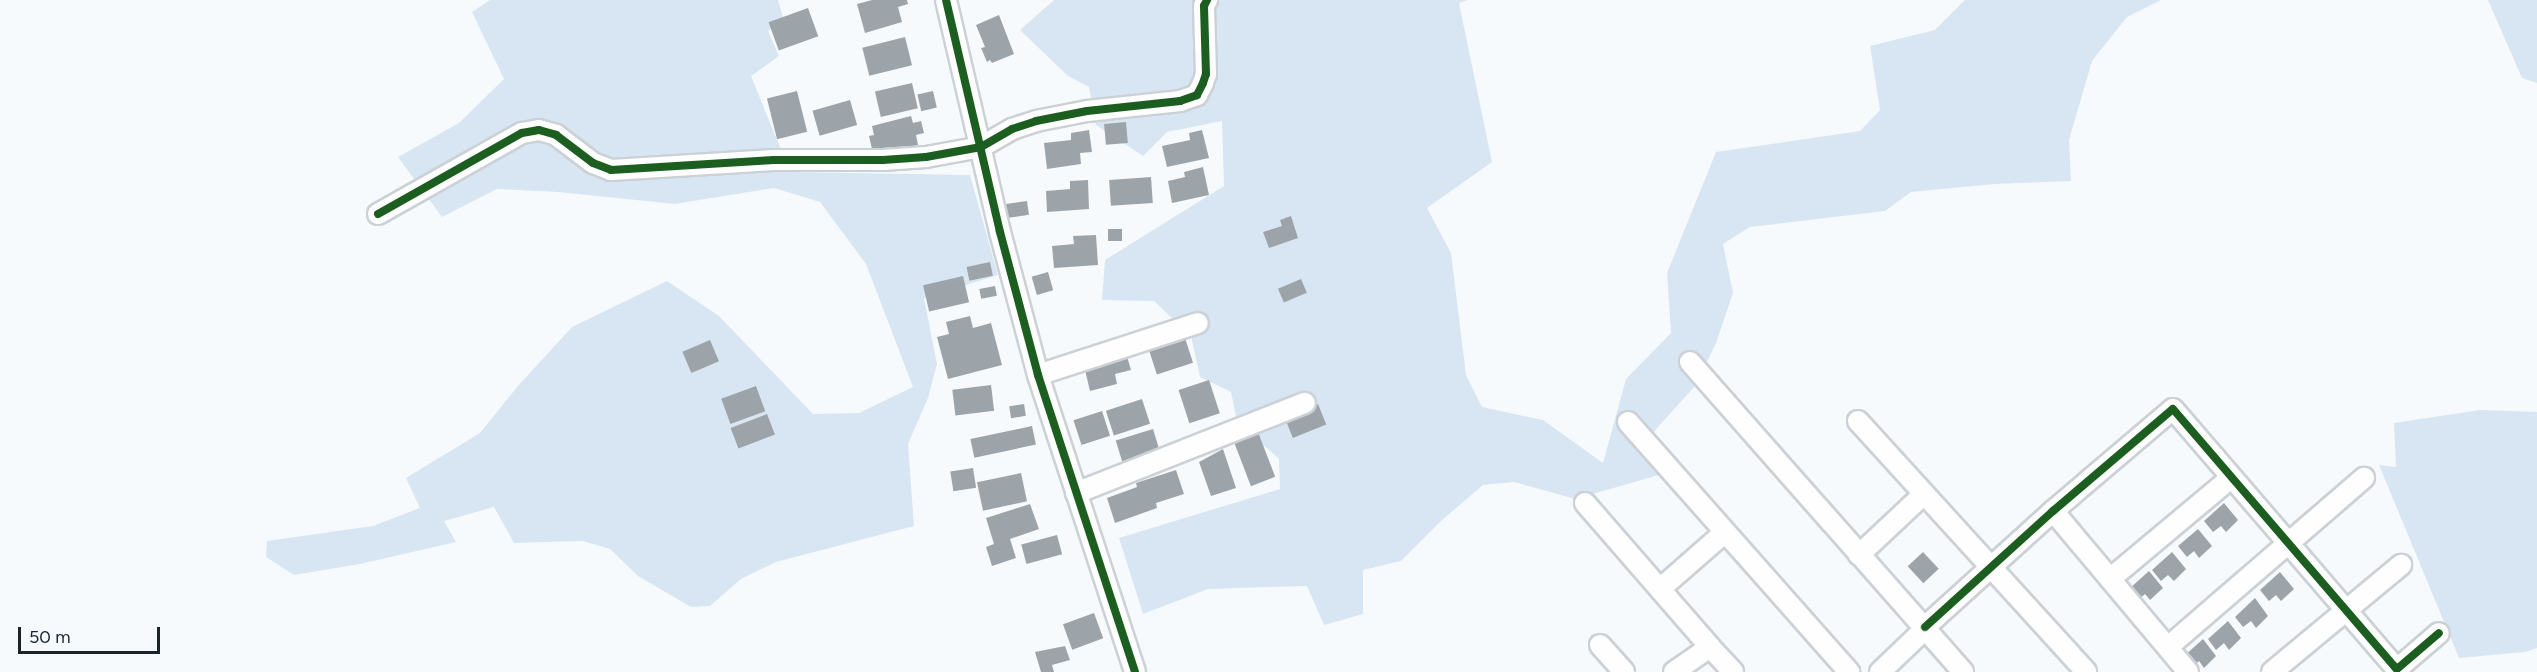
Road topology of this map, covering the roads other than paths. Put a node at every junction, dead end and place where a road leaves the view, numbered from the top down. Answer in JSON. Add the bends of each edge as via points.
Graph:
{"nodes":[{"id":1,"x":946,"y":0,"type":"edge"},
{"id":2,"x":1207,"y":0,"type":"edge"},
{"id":3,"x":981,"y":147,"type":"junction"},
{"id":4,"x":378,"y":214,"type":"dead end"},
{"id":5,"x":1198,"y":323,"type":"dead end"},
{"id":6,"x":1690,"y":362,"type":"dead end"},
{"id":7,"x":1038,"y":375,"type":"junction"},
{"id":8,"x":1305,"y":403,"type":"dead end"},
{"id":9,"x":1858,"y":421,"type":"dead end"},
{"id":10,"x":1628,"y":422,"type":"dead end"},
{"id":11,"x":2231,"y":478,"type":"junction"},
{"id":12,"x":2364,"y":478,"type":"dead end"},
{"id":13,"x":1076,"y":493,"type":"junction"},
{"id":14,"x":1924,"y":494,"type":"junction"},
{"id":15,"x":1584,"y":503,"type":"dead end"},
{"id":16,"x":2054,"y":511,"type":"junction"},
{"id":17,"x":1725,"y":532,"type":"junction"},
{"id":18,"x":2287,"y":542,"type":"junction"},
{"id":19,"x":1859,"y":555,"type":"junction"},
{"id":20,"x":2401,"y":565,"type":"dead end"},
{"id":21,"x":1990,"y":567,"type":"junction"},
{"id":22,"x":2110,"y":579,"type":"junction"},
{"id":23,"x":1660,"y":589,"type":"junction"},
{"id":24,"x":2347,"y":612,"type":"junction"},
{"id":25,"x":1926,"y":627,"type":"junction"},
{"id":26,"x":2439,"y":633,"type":"dead end"},
{"id":27,"x":1600,"y":645,"type":"dead end"},
{"id":28,"x":1710,"y":646,"type":"junction"},
{"id":29,"x":2168,"y":647,"type":"junction"},
{"id":30,"x":1135,"y":672,"type":"edge"},
{"id":31,"x":1624,"y":672,"type":"edge"},
{"id":32,"x":1674,"y":672,"type":"edge"},
{"id":33,"x":1733,"y":672,"type":"edge"},
{"id":34,"x":1849,"y":672,"type":"edge"},
{"id":35,"x":1880,"y":672,"type":"edge"},
{"id":36,"x":1963,"y":672,"type":"edge"},
{"id":37,"x":2086,"y":672,"type":"edge"},
{"id":38,"x":2188,"y":672,"type":"edge"},
{"id":39,"x":2272,"y":672,"type":"edge"}],
"edges":[{"from":1,"to":3,"type":"street"},
{"from":2,"to":3,"type":"street","via":[[1206,74],[1197,94],[1180,101],[1036,121],[1012,129]]},
{"from":3,"to":4,"type":"street","via":[[884,160],[774,160],[611,170],[592,163],[556,135],[539,130],[522,133]]},
{"from":3,"to":7,"type":"street"},
{"from":5,"to":7,"type":"street"},
{"from":6,"to":19,"type":"street"},
{"from":7,"to":13,"type":"street"},
{"from":8,"to":13,"type":"street"},
{"from":9,"to":14,"type":"street"},
{"from":10,"to":17,"type":"street"},
{"from":11,"to":16,"type":"street","via":[[2173,409]]},
{"from":11,"to":18,"type":"street"},
{"from":11,"to":22,"type":"street"},
{"from":12,"to":18,"type":"street"},
{"from":13,"to":30,"type":"street"},
{"from":14,"to":19,"type":"street"},
{"from":14,"to":21,"type":"street"},
{"from":15,"to":23,"type":"street"},
{"from":16,"to":21,"type":"street"},
{"from":16,"to":22,"type":"street"},
{"from":17,"to":23,"type":"street"},
{"from":17,"to":34,"type":"street"},
{"from":18,"to":24,"type":"street"},
{"from":18,"to":29,"type":"street"},
{"from":19,"to":25,"type":"street"},
{"from":20,"to":24,"type":"street"},
{"from":21,"to":25,"type":"street"},
{"from":21,"to":37,"type":"street"},
{"from":22,"to":29,"type":"street"},
{"from":23,"to":28,"type":"street"},
{"from":24,"to":26,"type":"street","via":[[2397,669]]},
{"from":24,"to":39,"type":"street"},
{"from":25,"to":35,"type":"street"},
{"from":25,"to":36,"type":"street"},
{"from":27,"to":31,"type":"street"},
{"from":28,"to":32,"type":"street"},
{"from":28,"to":33,"type":"street"},
{"from":29,"to":38,"type":"street"}]}
